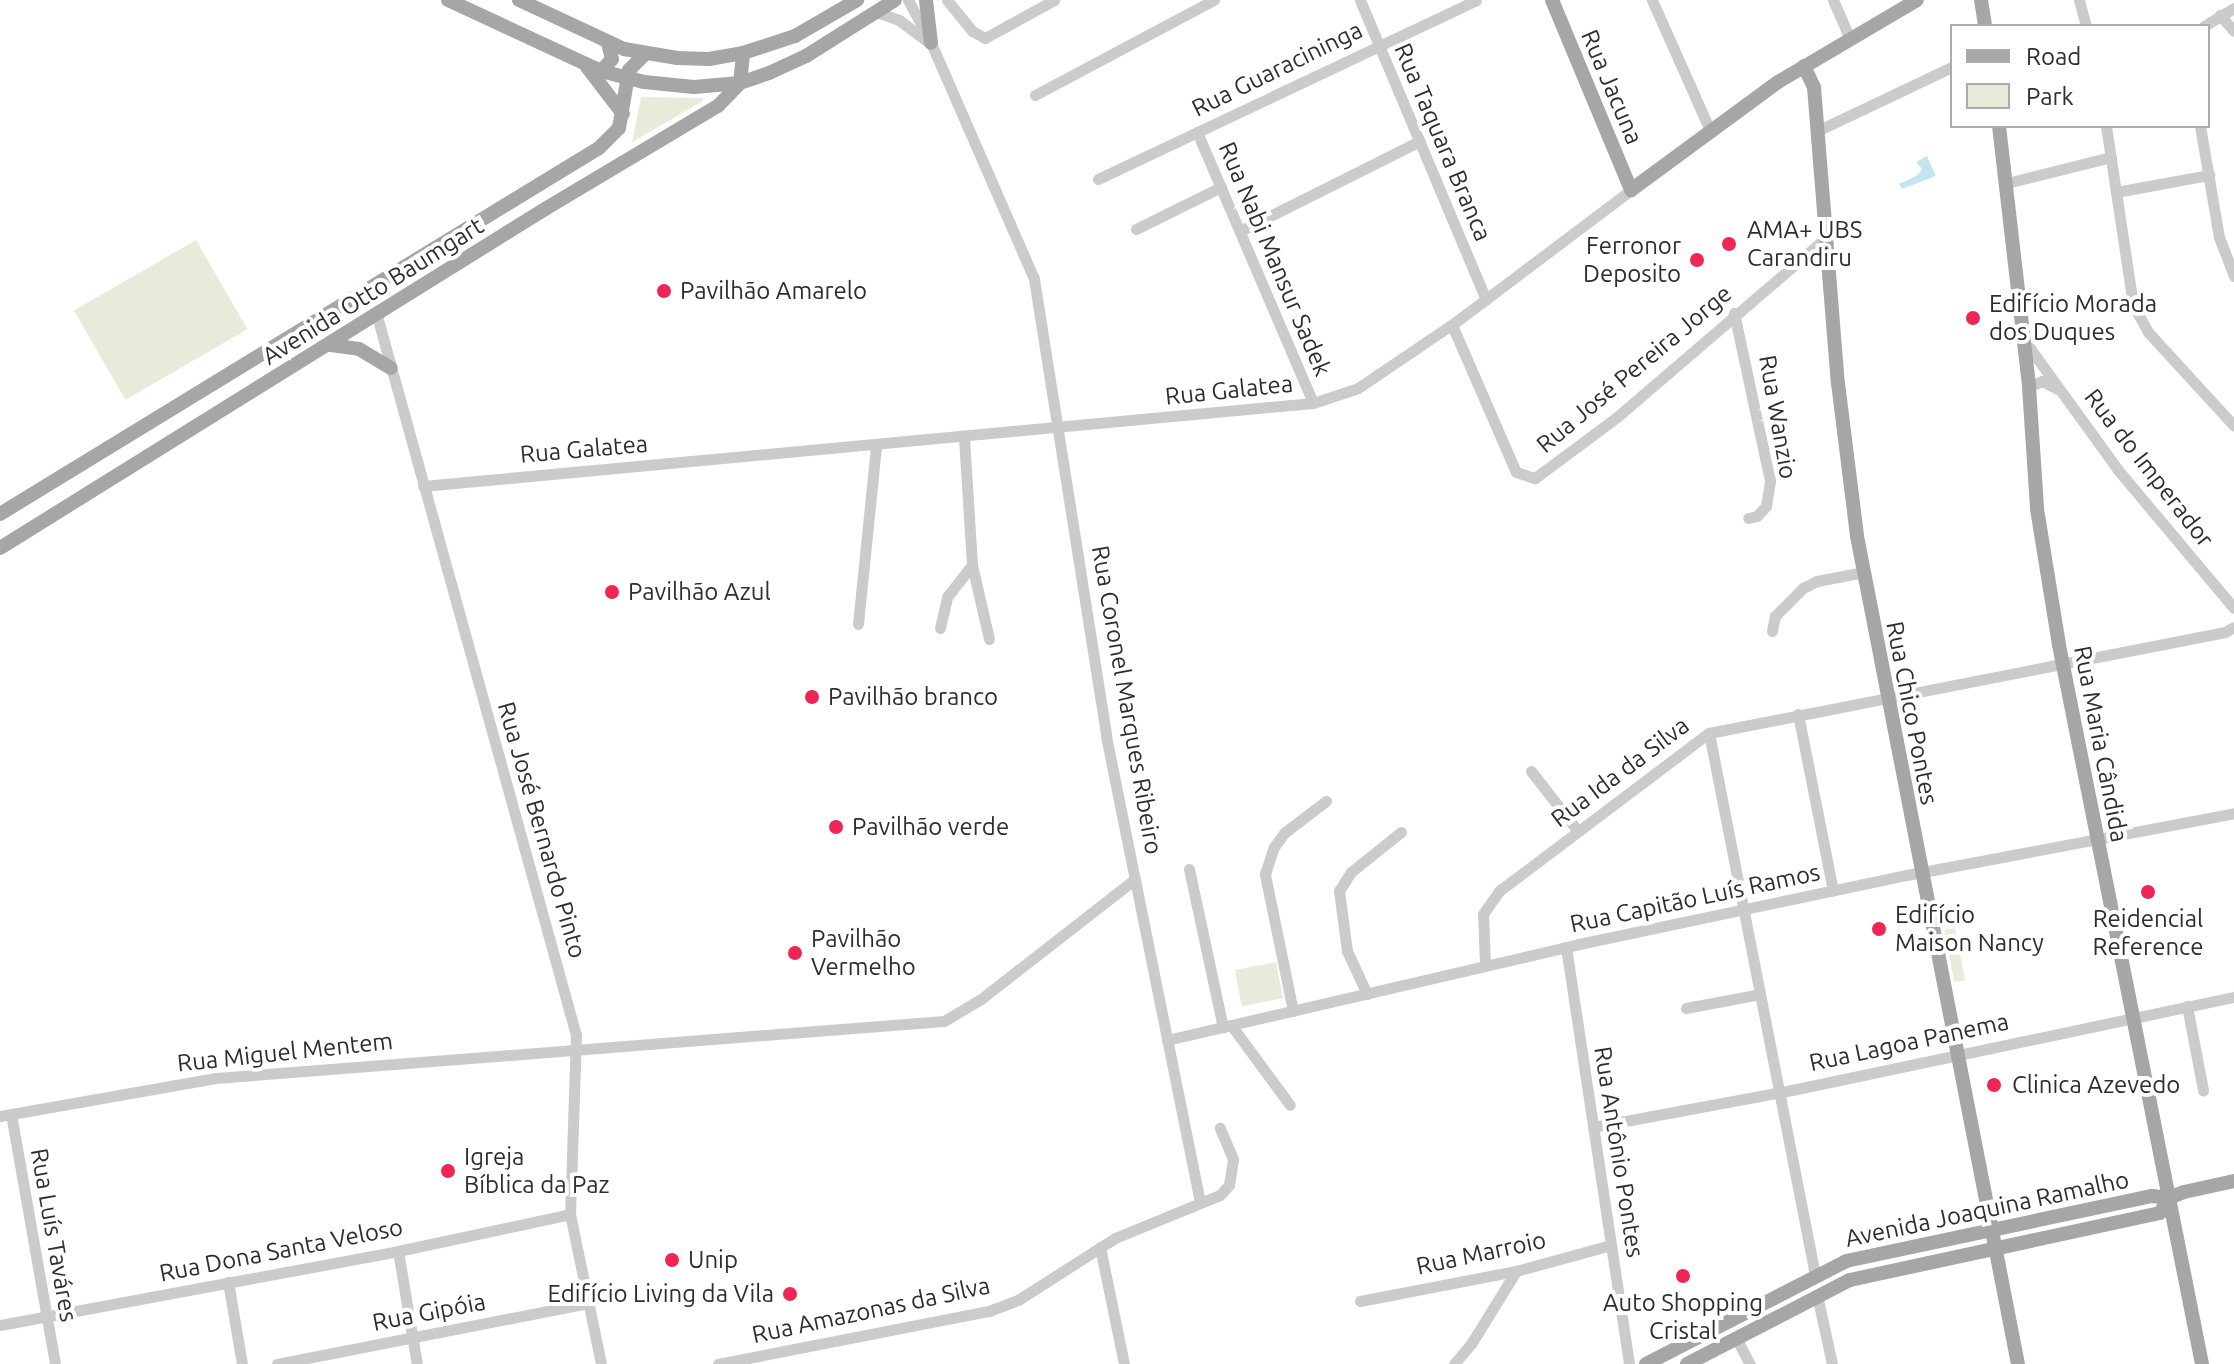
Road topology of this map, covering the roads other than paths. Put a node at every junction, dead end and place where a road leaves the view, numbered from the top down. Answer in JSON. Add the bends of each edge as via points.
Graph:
{"nodes":[{"id":1,"x":448,"y":0,"type":"edge"},
{"id":2,"x":519,"y":0,"type":"edge"},
{"id":3,"x":854,"y":0,"type":"edge"},
{"id":4,"x":895,"y":0,"type":"edge"},
{"id":5,"x":908,"y":0,"type":"edge"},
{"id":6,"x":926,"y":0,"type":"edge"},
{"id":7,"x":947,"y":0,"type":"edge"},
{"id":8,"x":1054,"y":0,"type":"edge"},
{"id":9,"x":1214,"y":0,"type":"edge"},
{"id":10,"x":1360,"y":0,"type":"edge"},
{"id":11,"x":1476,"y":0,"type":"edge"},
{"id":12,"x":1552,"y":0,"type":"edge"},
{"id":13,"x":1652,"y":0,"type":"edge"},
{"id":14,"x":1833,"y":0,"type":"edge"},
{"id":15,"x":1917,"y":0,"type":"edge"},
{"id":16,"x":1981,"y":0,"type":"edge"},
{"id":17,"x":2079,"y":0,"type":"edge"},
{"id":18,"x":2234,"y":8,"type":"edge"},
{"id":19,"x":877,"y":12,"type":"junction"},
{"id":20,"x":2220,"y":15,"type":"junction"},
{"id":21,"x":1985,"y":24,"type":"edge"},
{"id":22,"x":2085,"y":24,"type":"edge"},
{"id":23,"x":2207,"y":24,"type":"edge"},
{"id":24,"x":2234,"y":31,"type":"edge"},
{"id":25,"x":1850,"y":39,"type":"junction"},
{"id":26,"x":608,"y":43,"type":"junction"},
{"id":27,"x":931,"y":43,"type":"junction"},
{"id":28,"x":1379,"y":44,"type":"junction"},
{"id":29,"x":743,"y":53,"type":"junction"},
{"id":30,"x":645,"y":54,"type":"junction"},
{"id":31,"x":584,"y":64,"type":"junction"},
{"id":32,"x":1804,"y":66,"type":"junction"},
{"id":33,"x":1950,"y":68,"type":"edge"},
{"id":34,"x":601,"y":71,"type":"junction"},
{"id":35,"x":626,"y":78,"type":"junction"},
{"id":36,"x":740,"y":83,"type":"junction"},
{"id":37,"x":1035,"y":95,"type":"dead end"},
{"id":38,"x":623,"y":116,"type":"junction"},
{"id":39,"x":1999,"y":128,"type":"edge"},
{"id":40,"x":2106,"y":128,"type":"edge"},
{"id":41,"x":2200,"y":128,"type":"edge"},
{"id":42,"x":1710,"y":130,"type":"junction"},
{"id":43,"x":1817,"y":131,"type":"junction"},
{"id":44,"x":1197,"y":132,"type":"junction"},
{"id":45,"x":1420,"y":141,"type":"junction"},
{"id":46,"x":2111,"y":157,"type":"junction"},
{"id":47,"x":2209,"y":175,"type":"junction"},
{"id":48,"x":1098,"y":179,"type":"dead end"},
{"id":49,"x":2007,"y":183,"type":"junction"},
{"id":50,"x":1221,"y":187,"type":"junction"},
{"id":51,"x":1631,"y":190,"type":"junction"},
{"id":52,"x":2116,"y":192,"type":"junction"},
{"id":53,"x":1136,"y":229,"type":"dead end"},
{"id":54,"x":1240,"y":231,"type":"junction"},
{"id":55,"x":1826,"y":238,"type":"junction"},
{"id":56,"x":398,"y":272,"type":"junction"},
{"id":57,"x":2234,"y":276,"type":"edge"},
{"id":58,"x":1486,"y":300,"type":"junction"},
{"id":59,"x":1734,"y":313,"type":"junction"},
{"id":60,"x":377,"y":316,"type":"junction"},
{"id":61,"x":1452,"y":325,"type":"junction"},
{"id":62,"x":2024,"y":339,"type":"junction"},
{"id":63,"x":331,"y":345,"type":"junction"},
{"id":64,"x":247,"y":364,"type":"junction"},
{"id":65,"x":391,"y":368,"type":"junction"},
{"id":66,"x":261,"y":387,"type":"junction"},
{"id":67,"x":2029,"y":387,"type":"junction"},
{"id":68,"x":2061,"y":392,"type":"junction"},
{"id":69,"x":1313,"y":403,"type":"junction"},
{"id":70,"x":2234,"y":426,"type":"edge"},
{"id":71,"x":1060,"y":428,"type":"junction"},
{"id":72,"x":964,"y":437,"type":"junction"},
{"id":73,"x":876,"y":446,"type":"junction"},
{"id":74,"x":423,"y":486,"type":"junction"},
{"id":75,"x":0,"y":514,"type":"edge"},
{"id":76,"x":1748,"y":518,"type":"dead end"},
{"id":77,"x":0,"y":548,"type":"edge"},
{"id":78,"x":972,"y":565,"type":"junction"},
{"id":79,"x":1864,"y":572,"type":"junction"},
{"id":80,"x":2234,"y":608,"type":"edge"},
{"id":81,"x":858,"y":624,"type":"dead end"},
{"id":82,"x":2234,"y":627,"type":"edge"},
{"id":83,"x":940,"y":628,"type":"dead end"},
{"id":84,"x":1772,"y":631,"type":"dead end"},
{"id":85,"x":989,"y":639,"type":"dead end"},
{"id":86,"x":2062,"y":663,"type":"junction"},
{"id":87,"x":1887,"y":697,"type":"junction"},
{"id":88,"x":1798,"y":714,"type":"junction"},
{"id":89,"x":1709,"y":733,"type":"junction"},
{"id":90,"x":1531,"y":771,"type":"dead end"},
{"id":91,"x":1326,"y":801,"type":"dead end"},
{"id":92,"x":2234,"y":813,"type":"edge"},
{"id":93,"x":1577,"y":830,"type":"junction"},
{"id":94,"x":1401,"y":832,"type":"dead end"},
{"id":95,"x":2097,"y":839,"type":"junction"},
{"id":96,"x":1189,"y":869,"type":"dead end"},
{"id":97,"x":1920,"y":873,"type":"junction"},
{"id":98,"x":1135,"y":879,"type":"junction"},
{"id":99,"x":1833,"y":891,"type":"junction"},
{"id":100,"x":1744,"y":911,"type":"junction"},
{"id":101,"x":1566,"y":947,"type":"junction"},
{"id":102,"x":1485,"y":965,"type":"junction"},
{"id":103,"x":1367,"y":994,"type":"junction"},
{"id":104,"x":1760,"y":994,"type":"junction"},
{"id":105,"x":2234,"y":997,"type":"edge"},
{"id":106,"x":2187,"y":1006,"type":"junction"},
{"id":107,"x":1686,"y":1008,"type":"dead end"},
{"id":108,"x":1293,"y":1011,"type":"junction"},
{"id":109,"x":2133,"y":1017,"type":"junction"},
{"id":110,"x":1227,"y":1026,"type":"junction"},
{"id":111,"x":1167,"y":1040,"type":"junction"},
{"id":112,"x":576,"y":1048,"type":"junction"},
{"id":113,"x":1956,"y":1055,"type":"junction"},
{"id":114,"x":2203,"y":1090,"type":"dead end"},
{"id":115,"x":1779,"y":1093,"type":"junction"},
{"id":116,"x":1290,"y":1105,"type":"dead end"},
{"id":117,"x":6,"y":1115,"type":"edge"},
{"id":118,"x":1593,"y":1127,"type":"junction"},
{"id":119,"x":1220,"y":1128,"type":"dead end"},
{"id":120,"x":2234,"y":1181,"type":"edge"},
{"id":121,"x":2169,"y":1198,"type":"junction"},
{"id":122,"x":1200,"y":1202,"type":"junction"},
{"id":123,"x":570,"y":1214,"type":"junction"},
{"id":124,"x":1992,"y":1230,"type":"junction"},
{"id":125,"x":1611,"y":1245,"type":"junction"},
{"id":126,"x":1100,"y":1247,"type":"junction"},
{"id":127,"x":1996,"y":1249,"type":"junction"},
{"id":128,"x":398,"y":1251,"type":"junction"},
{"id":129,"x":1516,"y":1271,"type":"junction"},
{"id":130,"x":1815,"y":1275,"type":"junction"},
{"id":131,"x":228,"y":1282,"type":"junction"},
{"id":132,"x":1817,"y":1295,"type":"junction"},
{"id":133,"x":1360,"y":1301,"type":"dead end"},
{"id":134,"x":589,"y":1303,"type":"junction"},
{"id":135,"x":46,"y":1316,"type":"junction"},
{"id":136,"x":0,"y":1325,"type":"edge"},
{"id":137,"x":413,"y":1338,"type":"junction"},
{"id":138,"x":1736,"y":1338,"type":"junction"},
{"id":139,"x":776,"y":1351,"type":"junction"},
{"id":140,"x":55,"y":1364,"type":"edge"},
{"id":141,"x":242,"y":1364,"type":"edge"},
{"id":142,"x":277,"y":1364,"type":"edge"},
{"id":143,"x":417,"y":1364,"type":"edge"},
{"id":144,"x":601,"y":1364,"type":"edge"},
{"id":145,"x":718,"y":1364,"type":"edge"},
{"id":146,"x":779,"y":1364,"type":"edge"},
{"id":147,"x":1124,"y":1364,"type":"edge"},
{"id":148,"x":1454,"y":1364,"type":"edge"},
{"id":149,"x":1629,"y":1364,"type":"edge"},
{"id":150,"x":1646,"y":1364,"type":"edge"},
{"id":151,"x":1687,"y":1364,"type":"edge"},
{"id":152,"x":1750,"y":1364,"type":"edge"},
{"id":153,"x":1832,"y":1364,"type":"edge"},
{"id":154,"x":2018,"y":1364,"type":"edge"},
{"id":155,"x":2202,"y":1364,"type":"edge"}],
"edges":[{"from":1,"to":31,"type":"main road"},
{"from":2,"to":26,"type":"main road"},
{"from":3,"to":29,"type":"main road","via":[[795,36]]},
{"from":4,"to":19,"type":"main road"},
{"from":5,"to":27,"type":"street","name":"Rua Coronel Marques Ribeiro"},
{"from":6,"to":27,"type":"main road"},
{"from":7,"to":8,"type":"street","via":[[972,31],[985,38]]},
{"from":9,"to":37,"type":"street"},
{"from":10,"to":28,"type":"street","name":"Rua Taquara Branca"},
{"from":11,"to":28,"type":"street","name":"Rua Guaracininga"},
{"from":12,"to":51,"type":"main road","name":"Rua Jacuna"},
{"from":13,"to":42,"type":"street"},
{"from":14,"to":25,"type":"street"},
{"from":15,"to":25,"type":"main road","name":"Rua Galatea"},
{"from":16,"to":21,"type":"main road"},
{"from":17,"to":22,"type":"street"},
{"from":18,"to":20,"type":"street"},
{"from":19,"to":27,"type":"street","via":[[899,20]]},
{"from":19,"to":36,"type":"main road","via":[[806,56]]},
{"from":20,"to":23,"type":"street"},
{"from":20,"to":24,"type":"street"},
{"from":25,"to":32,"type":"main road","name":"Rua Galatea"},
{"from":26,"to":30,"type":"main road"},
{"from":26,"to":34,"type":"main road","via":[[612,59]]},
{"from":27,"to":71,"type":"street","name":"Rua Coronel Marques Ribeiro","via":[[1034,279]]},
{"from":28,"to":44,"type":"street","name":"Rua Guaracininga"},
{"from":28,"to":45,"type":"street","name":"Rua Taquara Branca"},
{"from":29,"to":30,"type":"main road","via":[[709,59]]},
{"from":29,"to":36,"type":"main road"},
{"from":30,"to":35,"type":"main road"},
{"from":31,"to":34,"type":"main road"},
{"from":31,"to":38,"type":"main road"},
{"from":32,"to":42,"type":"main road","name":"Rua Galatea"},
{"from":32,"to":43,"type":"main road","name":"Rua Chico Pontes","via":[[1814,87]]},
{"from":33,"to":43,"type":"street"},
{"from":34,"to":35,"type":"main road"},
{"from":35,"to":36,"type":"main road","via":[[694,87]]},
{"from":35,"to":38,"type":"main road"},
{"from":36,"to":60,"type":"main road","name":"Avenida Otto Baumgart","via":[[718,106]]},
{"from":38,"to":56,"type":"main road","name":"Avenida Otto Baumgart","via":[[599,148]]},
{"from":39,"to":49,"type":"main road","name":"Rua Maria Cândida"},
{"from":40,"to":46,"type":"street"},
{"from":41,"to":47,"type":"street"},
{"from":42,"to":51,"type":"main road","name":"Rua Galatea"},
{"from":43,"to":55,"type":"main road","name":"Rua Chico Pontes"},
{"from":44,"to":48,"type":"street","name":"Rua Guaracininga"},
{"from":44,"to":50,"type":"street","name":"Rua Nabi Mansur Sadek"},
{"from":45,"to":54,"type":"street"},
{"from":45,"to":58,"type":"street","name":"Rua Taquara Branca"},
{"from":46,"to":49,"type":"street"},
{"from":46,"to":52,"type":"street"},
{"from":47,"to":52,"type":"street"},
{"from":47,"to":57,"type":"street","via":[[2219,237]]},
{"from":49,"to":62,"type":"main road","name":"Rua Maria Cândida"},
{"from":50,"to":53,"type":"street"},
{"from":50,"to":54,"type":"street","name":"Rua Nabi Mansur Sadek"},
{"from":51,"to":58,"type":"street","name":"Rua Galatea"},
{"from":52,"to":70,"type":"street","via":[[2137,312],[2148,332]]},
{"from":54,"to":69,"type":"street","name":"Rua Nabi Mansur Sadek"},
{"from":55,"to":59,"type":"street","name":"Rua José Pereira Jorge"},
{"from":55,"to":79,"type":"main road","name":"Rua Chico Pontes","via":[[1838,383]]},
{"from":56,"to":60,"type":"main road","via":[[378,294]]},
{"from":56,"to":64,"type":"main road","name":"Avenida Otto Baumgart"},
{"from":58,"to":61,"type":"street","name":"Rua Galatea"},
{"from":59,"to":61,"type":"street","name":"Rua José Pereira Jorge","via":[[1617,417],[1535,478],[1516,472]]},
{"from":59,"to":76,"type":"street","name":"Rua Wanzio","via":[[1770,481],[1766,506]]},
{"from":60,"to":63,"type":"main road","name":"Avenida Otto Baumgart"},
{"from":60,"to":65,"type":"street","name":"Rua José Bernardo Pinto"},
{"from":61,"to":69,"type":"street","name":"Rua Galatea","via":[[1358,388]]},
{"from":62,"to":67,"type":"main road","name":"Rua Maria Cândida"},
{"from":62,"to":68,"type":"street","name":"Rua do Imperador"},
{"from":63,"to":65,"type":"main road","via":[[359,349]]},
{"from":63,"to":66,"type":"main road","name":"Avenida Otto Baumgart"},
{"from":64,"to":66,"type":"main road","via":[[258,371]]},
{"from":64,"to":75,"type":"main road","name":"Avenida Otto Baumgart"},
{"from":65,"to":74,"type":"street","name":"Rua José Bernardo Pinto"},
{"from":66,"to":77,"type":"main road","name":"Avenida Otto Baumgart"},
{"from":67,"to":68,"type":"street","name":"Rua do Imperador","via":[[2042,381]]},
{"from":67,"to":86,"type":"main road","name":"Rua Maria Cândida","via":[[2037,509]]},
{"from":68,"to":80,"type":"street","name":"Rua do Imperador","via":[[2167,532]]},
{"from":69,"to":71,"type":"street","name":"Rua Galatea"},
{"from":71,"to":72,"type":"street","name":"Rua Galatea"},
{"from":71,"to":98,"type":"street","name":"Rua Coronel Marques Ribeiro","via":[[1106,736]]},
{"from":72,"to":73,"type":"street","name":"Rua Galatea"},
{"from":72,"to":78,"type":"street"},
{"from":73,"to":74,"type":"street","name":"Rua Galatea"},
{"from":73,"to":81,"type":"street"},
{"from":74,"to":112,"type":"street","name":"Rua José Bernardo Pinto"},
{"from":78,"to":83,"type":"street","via":[[947,597]]},
{"from":78,"to":85,"type":"street"},
{"from":79,"to":84,"type":"street","via":[[1803,588],[1775,616]]},
{"from":79,"to":87,"type":"main road","name":"Rua Chico Pontes"},
{"from":82,"to":86,"type":"street","name":"Rua Ida da Silva"},
{"from":86,"to":87,"type":"street","name":"Rua Ida da Silva"},
{"from":86,"to":95,"type":"main road","name":"Rua Maria Cândida"},
{"from":87,"to":88,"type":"street","name":"Rua Ida da Silva"},
{"from":87,"to":97,"type":"main road","name":"Rua Chico Pontes"},
{"from":88,"to":89,"type":"street","name":"Rua Ida da Silva"},
{"from":88,"to":99,"type":"street"},
{"from":89,"to":93,"type":"street","name":"Rua Ida da Silva"},
{"from":89,"to":100,"type":"street"},
{"from":90,"to":93,"type":"street"},
{"from":91,"to":108,"type":"street","via":[[1284,833],[1265,874]]},
{"from":92,"to":95,"type":"street","name":"Rua Capitão Luís Ramos"},
{"from":93,"to":102,"type":"street","name":"Rua Ida da Silva","via":[[1489,903],[1482,926]]},
{"from":94,"to":103,"type":"street","via":[[1351,872],[1339,891],[1347,951]]},
{"from":95,"to":97,"type":"street","name":"Rua Capitão Luís Ramos"},
{"from":95,"to":109,"type":"main road","name":"Rua Maria Cândida"},
{"from":96,"to":110,"type":"street"},
{"from":97,"to":99,"type":"street","name":"Rua Capitão Luís Ramos"},
{"from":97,"to":113,"type":"main road","name":"Rua Chico Pontes"},
{"from":98,"to":111,"type":"street"},
{"from":98,"to":112,"type":"street","name":"Rua Coronel Marques Ribeiro","via":[[981,999],[944,1021]]},
{"from":99,"to":100,"type":"street","name":"Rua Capitão Luís Ramos"},
{"from":100,"to":101,"type":"street","name":"Rua Capitão Luís Ramos"},
{"from":100,"to":104,"type":"street"},
{"from":101,"to":102,"type":"street","name":"Rua Capitão Luís Ramos"},
{"from":101,"to":118,"type":"street","name":"Rua Antônio Pontes"},
{"from":102,"to":103,"type":"street","name":"Rua Capitão Luís Ramos"},
{"from":103,"to":108,"type":"street","name":"Rua Capitão Luís Ramos"},
{"from":104,"to":107,"type":"street"},
{"from":104,"to":115,"type":"street"},
{"from":105,"to":106,"type":"street","name":"Rua Lagoa Panema"},
{"from":106,"to":109,"type":"street","name":"Rua Lagoa Panema"},
{"from":106,"to":114,"type":"street"},
{"from":108,"to":110,"type":"street","name":"Rua Capitão Luís Ramos"},
{"from":109,"to":113,"type":"street","name":"Rua Lagoa Panema"},
{"from":109,"to":121,"type":"main road","name":"Rua Maria Cândida"},
{"from":110,"to":111,"type":"street","name":"Rua Capitão Luís Ramos"},
{"from":110,"to":116,"type":"street"},
{"from":111,"to":122,"type":"street"},
{"from":112,"to":117,"type":"street","name":"Rua Miguel Mentem","via":[[216,1078]]},
{"from":112,"to":123,"type":"street","name":"Rua José Bernardo Pinto"},
{"from":113,"to":115,"type":"street","name":"Rua Lagoa Panema"},
{"from":113,"to":124,"type":"main road","name":"Rua Chico Pontes"},
{"from":115,"to":118,"type":"street","name":"Rua Lagoa Panema"},
{"from":115,"to":130,"type":"street"},
{"from":117,"to":135,"type":"street","name":"Rua Luís Taváres"},
{"from":118,"to":125,"type":"street","name":"Rua Antônio Pontes"},
{"from":119,"to":122,"type":"street","name":"Rua Amazonas da Silva","via":[[1233,1159],[1233,1174],[1220,1195]]},
{"from":120,"to":121,"type":"main road","name":"Avenida Joaquina Ramalho"},
{"from":121,"to":124,"type":"main road","name":"Avenida Joaquina Ramalho","via":[[2152,1196]]},
{"from":121,"to":127,"type":"main road","name":"Avenida Joaquina Ramalho","via":[[2160,1213]]},
{"from":121,"to":155,"type":"main road","name":"Rua Maria Cândida"},
{"from":122,"to":126,"type":"street","name":"Rua Amazonas da Silva"},
{"from":123,"to":128,"type":"street","name":"Rua Dona Santa Veloso"},
{"from":123,"to":134,"type":"street","name":"Rua José Bernardo Pinto"},
{"from":124,"to":127,"type":"main road","name":"Rua Chico Pontes"},
{"from":124,"to":130,"type":"main road","name":"Avenida Joaquina Ramalho","via":[[1846,1261]]},
{"from":125,"to":129,"type":"street","name":"Rua Marroio"},
{"from":125,"to":149,"type":"street","name":"Rua Antônio Pontes"},
{"from":126,"to":139,"type":"street","name":"Rua Amazonas da Silva","via":[[1048,1284],[989,1311]]},
{"from":126,"to":147,"type":"street"},
{"from":127,"to":132,"type":"main road","name":"Avenida Joaquina Ramalho","via":[[1850,1280]]},
{"from":127,"to":154,"type":"main road","name":"Rua Chico Pontes"},
{"from":128,"to":131,"type":"street","name":"Rua Dona Santa Veloso"},
{"from":128,"to":137,"type":"street"},
{"from":129,"to":133,"type":"street","name":"Rua Marroio"},
{"from":129,"to":148,"type":"street"},
{"from":130,"to":150,"type":"main road","name":"Avenida Joaquina Ramalho"},
{"from":131,"to":135,"type":"street","name":"Rua Dona Santa Veloso"},
{"from":131,"to":141,"type":"street"},
{"from":132,"to":138,"type":"main road","name":"Avenida Joaquina Ramalho"},
{"from":132,"to":153,"type":"street"},
{"from":134,"to":137,"type":"street","name":"Rua Gipóia"},
{"from":134,"to":144,"type":"street","name":"Rua José Bernardo Pinto"},
{"from":135,"to":136,"type":"street","name":"Rua Dona Santa Veloso"},
{"from":135,"to":140,"type":"street","name":"Rua Luís Taváres"},
{"from":137,"to":142,"type":"street","name":"Rua Gipóia"},
{"from":137,"to":143,"type":"street"},
{"from":138,"to":151,"type":"main road","name":"Avenida Joaquina Ramalho"},
{"from":138,"to":152,"type":"street"},
{"from":139,"to":145,"type":"street","name":"Rua Amazonas da Silva"},
{"from":139,"to":146,"type":"street"}]}
